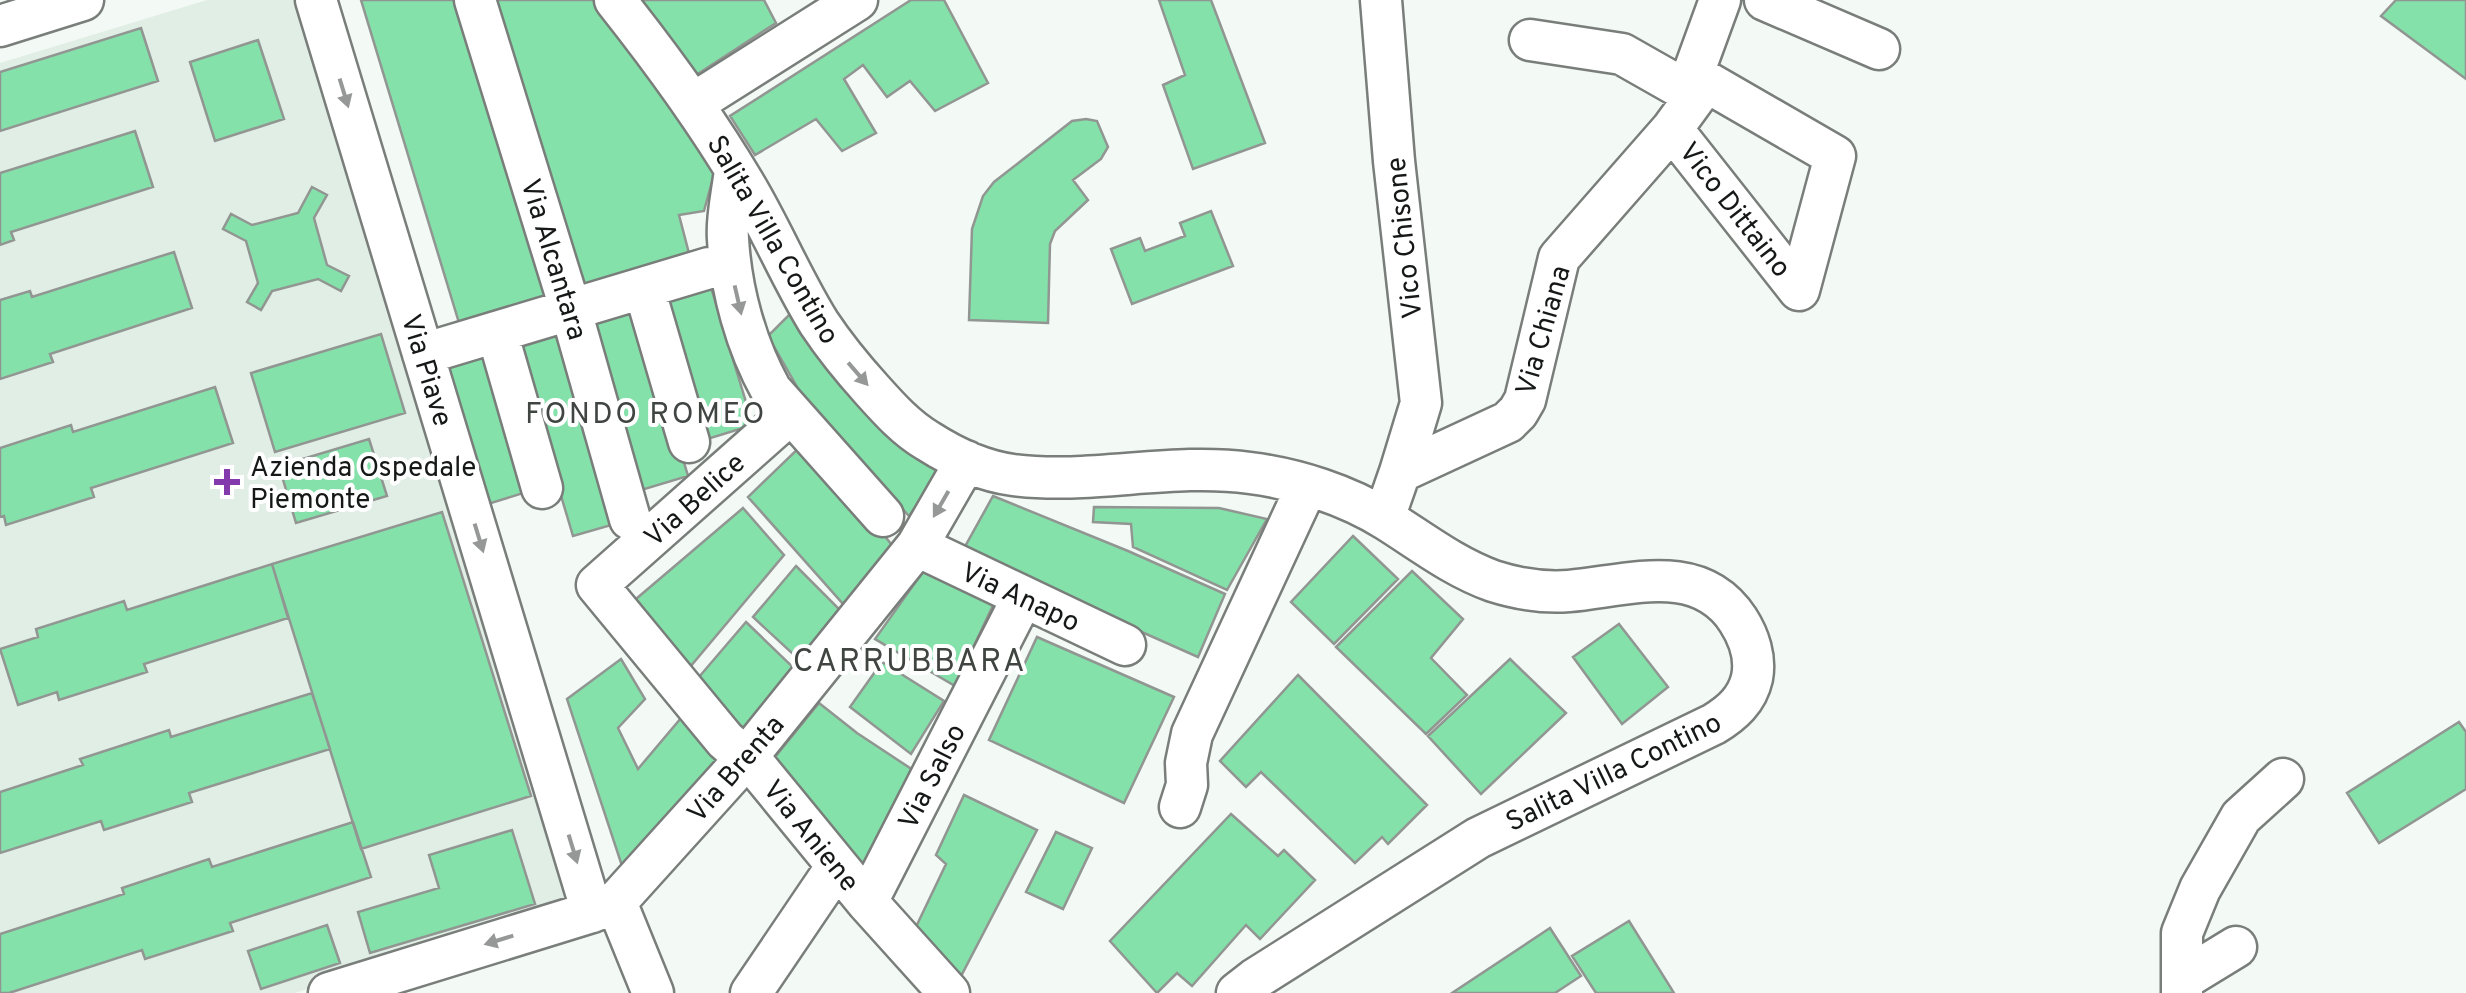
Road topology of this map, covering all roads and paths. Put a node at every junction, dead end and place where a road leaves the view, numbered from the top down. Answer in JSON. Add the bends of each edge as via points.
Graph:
{"nodes":[{"id":1,"x":84,"y":0,"type":"edge"},
{"id":2,"x":316,"y":0,"type":"edge"},
{"id":3,"x":475,"y":0,"type":"edge"},
{"id":4,"x":615,"y":0,"type":"edge"},
{"id":5,"x":857,"y":0,"type":"edge"},
{"id":6,"x":1381,"y":0,"type":"edge"},
{"id":7,"x":1720,"y":0,"type":"edge"},
{"id":8,"x":1766,"y":0,"type":"edge"},
{"id":9,"x":0,"y":26,"type":"edge"},
{"id":10,"x":1530,"y":40,"type":"dead end"},
{"id":11,"x":1880,"y":49,"type":"dead end"},
{"id":12,"x":1694,"y":85,"type":"junction"},
{"id":13,"x":694,"y":103,"type":"junction"},
{"id":14,"x":1672,"y":129,"type":"junction"},
{"id":15,"x":736,"y":169,"type":"junction"},
{"id":16,"x":710,"y":268,"type":"dead end"},
{"id":17,"x":644,"y":288,"type":"junction"},
{"id":18,"x":571,"y":311,"type":"junction"},
{"id":19,"x":497,"y":332,"type":"junction"},
{"id":20,"x":423,"y":354,"type":"junction"},
{"id":21,"x":791,"y":413,"type":"junction"},
{"id":22,"x":688,"y":442,"type":"dead end"},
{"id":23,"x":966,"y":461,"type":"junction"},
{"id":24,"x":1400,"y":472,"type":"junction"},
{"id":25,"x":1307,"y":486,"type":"junction"},
{"id":26,"x":542,"y":488,"type":"dead end"},
{"id":27,"x":883,"y":516,"type":"dead end"},
{"id":28,"x":1384,"y":518,"type":"junction"},
{"id":29,"x":630,"y":520,"type":"dead end"},
{"id":30,"x":917,"y":546,"type":"junction"},
{"id":31,"x":597,"y":585,"type":"joint"},
{"id":32,"x":1022,"y":597,"type":"junction"},
{"id":33,"x":1124,"y":645,"type":"dead end"},
{"id":34,"x":746,"y":758,"type":"junction"},
{"id":35,"x":2282,"y":779,"type":"dead end"},
{"id":36,"x":1180,"y":807,"type":"dead end"},
{"id":37,"x":837,"y":866,"type":"junction"},
{"id":38,"x":867,"y":902,"type":"junction"},
{"id":39,"x":604,"y":907,"type":"junction"},
{"id":40,"x":2236,"y":947,"type":"dead end"},
{"id":41,"x":2182,"y":987,"type":"edge"},
{"id":42,"x":329,"y":993,"type":"edge"},
{"id":43,"x":653,"y":993,"type":"edge"},
{"id":44,"x":751,"y":993,"type":"edge"},
{"id":45,"x":949,"y":993,"type":"edge"},
{"id":46,"x":1237,"y":993,"type":"edge"}],
"edges":[{"from":1,"to":9,"type":"street"},
{"from":2,"to":20,"type":"street","name":"Via Piave","one_way":true},
{"from":3,"to":18,"type":"street","name":"Via Alcantara"},
{"from":4,"to":13,"type":"street","name":"Salita Villa Contino"},
{"from":5,"to":13,"type":"street"},
{"from":6,"to":24,"type":"street","name":"Vico Chisone","via":[[1421,403]]},
{"from":7,"to":12,"type":"street","name":"Via Chiana"},
{"from":8,"to":11,"type":"street"},
{"from":10,"to":12,"type":"street","via":[[1622,54]]},
{"from":12,"to":14,"type":"street","name":"Via Chiana"},
{"from":12,"to":14,"type":"street","name":"Vico Dittaino","via":[[1835,156],[1799,290]]},
{"from":13,"to":15,"type":"street","name":"Salita Villa Contino"},
{"from":14,"to":24,"type":"street","name":"Via Chiana","via":[[1559,258],[1518,412]]},
{"from":15,"to":21,"type":"street","one_way":true,"via":[[727,236],[748,343]]},
{"from":15,"to":23,"type":"street","name":"Salita Villa Contino","one_way":true,"via":[[840,354],[910,429]]},
{"from":16,"to":17,"type":"street"},
{"from":17,"to":18,"type":"street"},
{"from":17,"to":22,"type":"street"},
{"from":18,"to":19,"type":"street"},
{"from":18,"to":29,"type":"street","name":"Via Alcantara"},
{"from":19,"to":20,"type":"street"},
{"from":19,"to":26,"type":"street"},
{"from":20,"to":39,"type":"street","name":"Via Piave","one_way":true},
{"from":21,"to":27,"type":"street"},
{"from":21,"to":31,"type":"street","name":"Via Belice"},
{"from":23,"to":25,"type":"street","name":"Salita Villa Contino","via":[[1036,476],[1212,470]]},
{"from":23,"to":30,"type":"street","name":"Via Brenta","one_way":true},
{"from":24,"to":28,"type":"street"},
{"from":25,"to":28,"type":"street","name":"Salita Villa Contino"},
{"from":25,"to":36,"type":"street","via":[[1192,734]]},
{"from":28,"to":46,"type":"street","name":"Salita Villa Contino","via":[[1466,570],[1518,588],[1690,583],[1715,596],[1747,633],[1752,679],[1744,699],[1714,724],[1478,838]]},
{"from":30,"to":32,"type":"street","name":"Via Anapo"},
{"from":30,"to":34,"type":"street","name":"Via Brenta"},
{"from":31,"to":34,"type":"street","name":"Via Aniene"},
{"from":32,"to":33,"type":"street","name":"Via Anapo"},
{"from":32,"to":38,"type":"street","name":"Via Salso"},
{"from":34,"to":37,"type":"street","name":"Via Aniene"},
{"from":34,"to":39,"type":"street","name":"Via Brenta"},
{"from":35,"to":41,"type":"street","via":[[2241,817],[2200,889],[2182,933]]},
{"from":37,"to":38,"type":"street","name":"Via Aniene"},
{"from":37,"to":44,"type":"street"},
{"from":38,"to":45,"type":"street","name":"Via Aniene"},
{"from":39,"to":42,"type":"street","one_way":true},
{"from":39,"to":43,"type":"street","name":"Via Piave"},
{"from":40,"to":41,"type":"street"}]}
